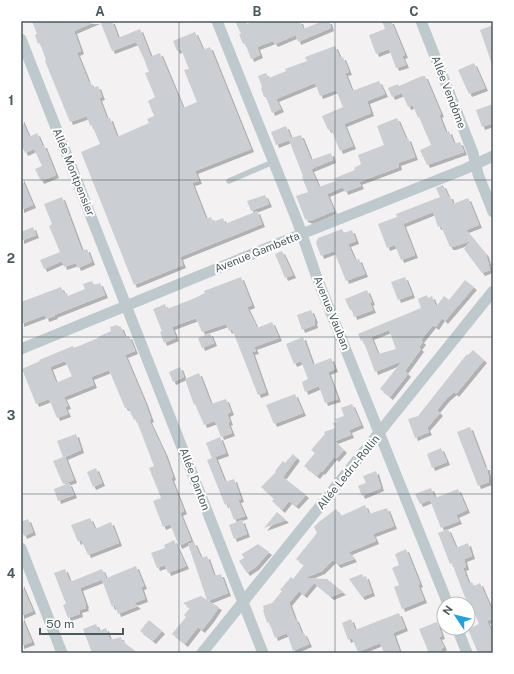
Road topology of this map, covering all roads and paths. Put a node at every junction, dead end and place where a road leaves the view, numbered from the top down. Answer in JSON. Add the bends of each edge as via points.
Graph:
{"nodes":[{"id":1,"x":217,"y":21,"type":"edge"},
{"id":2,"x":421,"y":21,"type":"edge"},
{"id":3,"x":21,"y":39,"type":"edge"},
{"id":4,"x":493,"y":156,"type":"edge"},
{"id":5,"x":274,"y":162,"type":"junction"},
{"id":6,"x":476,"y":163,"type":"junction"},
{"id":7,"x":229,"y":181,"type":"dead end"},
{"id":8,"x":493,"y":212,"type":"edge"},
{"id":9,"x":302,"y":234,"type":"junction"},
{"id":10,"x":493,"y":291,"type":"edge"},
{"id":11,"x":127,"y":305,"type":"junction"},
{"id":12,"x":21,"y":349,"type":"edge"},
{"id":13,"x":380,"y":432,"type":"junction"},
{"id":14,"x":21,"y":548,"type":"edge"},
{"id":15,"x":445,"y":596,"type":"edge"},
{"id":16,"x":243,"y":602,"type":"junction"},
{"id":17,"x":460,"y":636,"type":"edge"},
{"id":18,"x":62,"y":653,"type":"edge"},
{"id":19,"x":202,"y":653,"type":"edge"},
{"id":20,"x":263,"y":653,"type":"edge"},
{"id":21,"x":467,"y":653,"type":"edge"}],
"edges":[{"from":1,"to":5,"type":"street","name":"Avenue Vauban"},
{"from":2,"to":6,"type":"street","name":"Allée Vendôme"},
{"from":3,"to":11,"type":"street","name":"Allée Montpensier"},
{"from":4,"to":6,"type":"street","name":"Avenue Gambetta"},
{"from":5,"to":7,"type":"lane"},
{"from":5,"to":9,"type":"street","name":"Avenue Vauban"},
{"from":6,"to":8,"type":"street","name":"Allée Vendôme"},
{"from":6,"to":9,"type":"street","name":"Avenue Gambetta"},
{"from":9,"to":11,"type":"street","name":"Avenue Gambetta"},
{"from":9,"to":13,"type":"street","name":"Avenue Vauban"},
{"from":10,"to":13,"type":"street","name":"Allée Ledru-Rollin"},
{"from":11,"to":12,"type":"street","name":"Avenue Gambetta"},
{"from":11,"to":16,"type":"street","name":"Allée Danton"},
{"from":13,"to":15,"type":"street","name":"Avenue Vauban"},
{"from":13,"to":16,"type":"street","name":"Allée Ledru-Rollin"},
{"from":14,"to":18,"type":"street"},
{"from":16,"to":19,"type":"street","name":"Allée Ledru-Rollin"},
{"from":16,"to":20,"type":"street","name":"Allée Danton"},
{"from":17,"to":21,"type":"street"}]}
